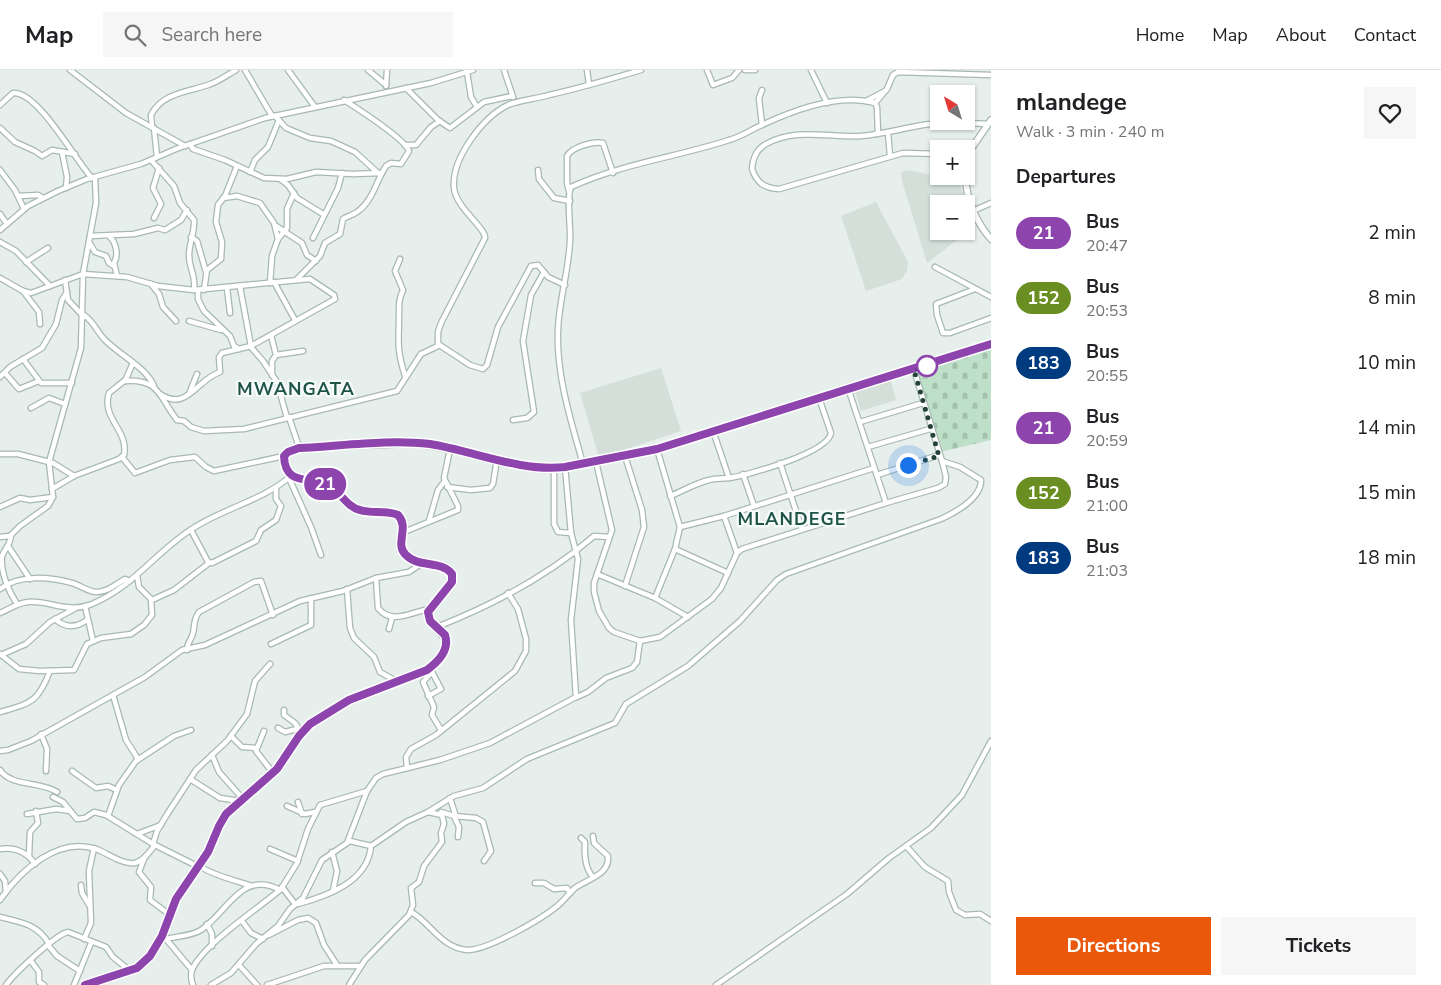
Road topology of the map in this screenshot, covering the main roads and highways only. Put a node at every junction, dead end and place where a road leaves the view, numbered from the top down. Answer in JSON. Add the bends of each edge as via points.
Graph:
{"nodes":[{"id":1,"x":991,"y":344,"type":"edge"},
{"id":2,"x":85,"y":985,"type":"edge"}],
"edges":[{"from":1,"to":2,"type":"main road","via":[[657,449],[565,467],[554,468],[411,443],[299,448],[288,452],[284,456],[290,476],[330,486],[358,510],[398,515],[404,532],[401,548],[404,554],[422,563],[450,570],[453,577],[430,609],[429,619],[445,635],[445,650],[434,664],[419,674],[349,700],[299,731],[273,773],[226,814],[200,866],[176,899],[164,938],[144,963]]}]}
